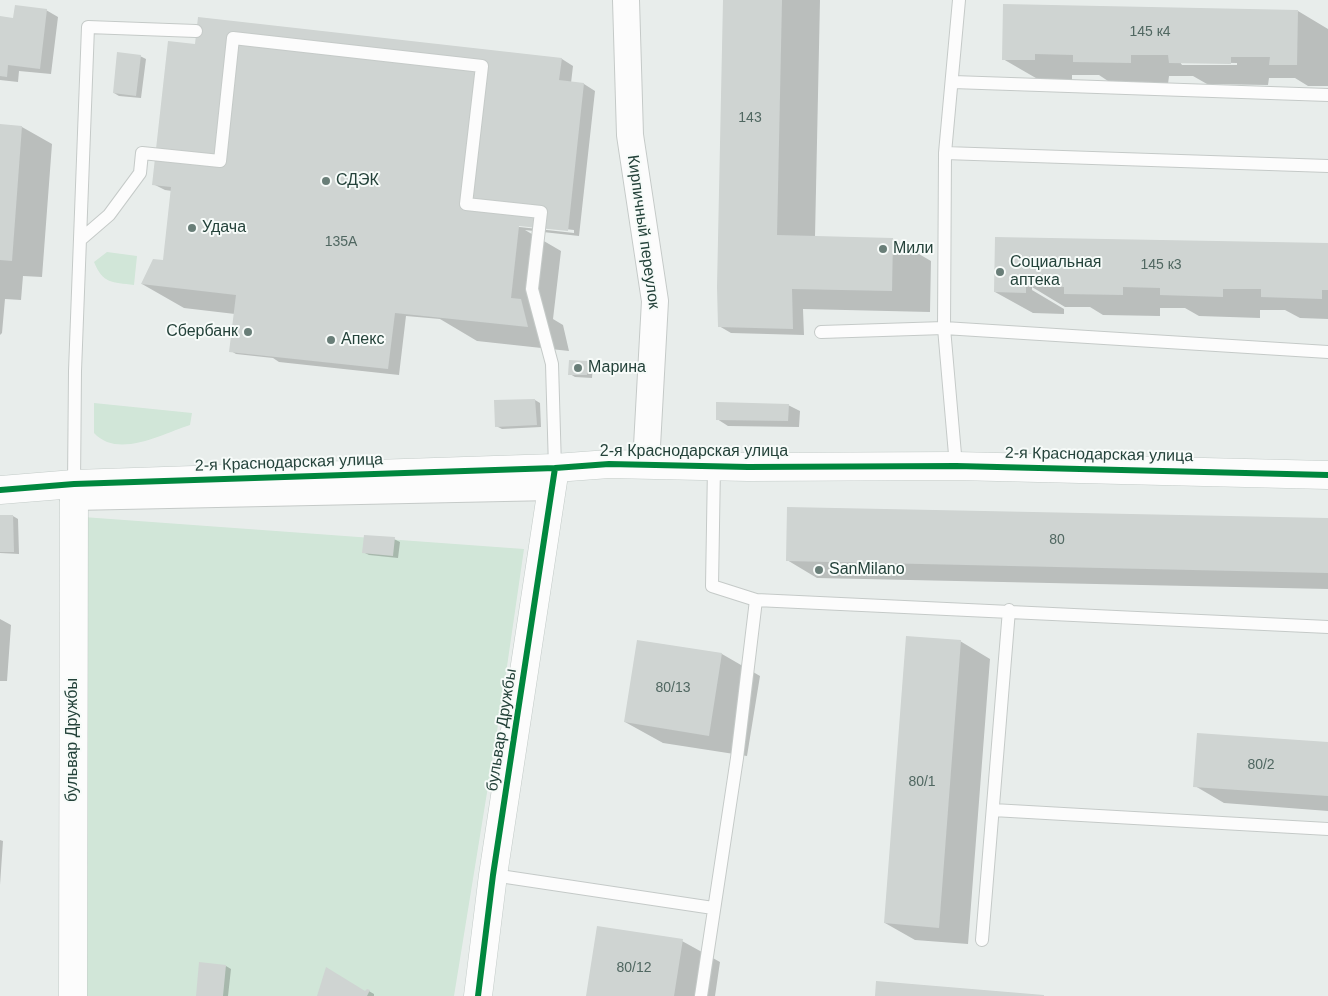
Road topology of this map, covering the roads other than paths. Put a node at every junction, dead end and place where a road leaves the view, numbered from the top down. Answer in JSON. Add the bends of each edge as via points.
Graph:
{"nodes":[{"id":1,"x":626,"y":0,"type":"edge"},
{"id":2,"x":955,"y":0,"type":"edge"},
{"id":3,"x":196,"y":31,"type":"dead end"},
{"id":4,"x":953,"y":82,"type":"junction"},
{"id":5,"x":1328,"y":95,"type":"edge"},
{"id":6,"x":945,"y":153,"type":"junction"},
{"id":7,"x":1328,"y":166,"type":"edge"},
{"id":8,"x":80,"y":240,"type":"junction"},
{"id":9,"x":944,"y":328,"type":"junction"},
{"id":10,"x":822,"y":332,"type":"dead end"},
{"id":11,"x":1328,"y":352,"type":"edge"},
{"id":12,"x":646,"y":464,"type":"junction"},
{"id":13,"x":714,"y":466,"type":"junction"},
{"id":14,"x":956,"y":466,"type":"junction"},
{"id":15,"x":1328,"y":474,"type":"edge"},
{"id":16,"x":553,"y":478,"type":"junction"},
{"id":17,"x":0,"y":490,"type":"edge"},
{"id":18,"x":73,"y":491,"type":"junction"},
{"id":19,"x":756,"y":600,"type":"junction"},
{"id":20,"x":1009,"y":610,"type":"junction"},
{"id":21,"x":1328,"y":627,"type":"edge"},
{"id":22,"x":993,"y":810,"type":"junction"},
{"id":23,"x":1328,"y":829,"type":"edge"},
{"id":24,"x":493,"y":875,"type":"junction"},
{"id":25,"x":713,"y":908,"type":"junction"},
{"id":26,"x":982,"y":940,"type":"dead end"},
{"id":27,"x":73,"y":996,"type":"edge"},
{"id":28,"x":478,"y":996,"type":"edge"},
{"id":29,"x":701,"y":996,"type":"edge"}],
"edges":[{"from":1,"to":12,"type":"street","name":"Кирпичный переулок","via":[[630,135],[655,301]]},
{"from":2,"to":4,"type":"lane"},
{"from":3,"to":8,"type":"lane","via":[[88,27]]},
{"from":4,"to":5,"type":"lane"},
{"from":4,"to":6,"type":"lane"},
{"from":6,"to":7,"type":"lane"},
{"from":6,"to":9,"type":"lane"},
{"from":8,"to":16,"type":"lane","via":[[105,220],[140,173],[142,153],[220,161],[233,38],[482,66],[466,204],[541,212],[532,289],[552,364]]},
{"from":8,"to":18,"type":"lane"},
{"from":9,"to":10,"type":"lane"},
{"from":9,"to":11,"type":"lane"},
{"from":9,"to":14,"type":"lane"},
{"from":12,"to":13,"type":"street","name":"2-я Краснодарская улица"},
{"from":12,"to":16,"type":"street","name":"2-я Краснодарская улица","via":[[609,464]]},
{"from":13,"to":14,"type":"street","name":"2-я Краснодарская улица"},
{"from":13,"to":19,"type":"lane","via":[[712,586]]},
{"from":14,"to":15,"type":"street","name":"2-я Краснодарская улица"},
{"from":16,"to":18,"type":"street","name":"2-я Краснодарская улица"},
{"from":16,"to":24,"type":"street","name":"бульвар Дружбы"},
{"from":17,"to":18,"type":"street","name":"2-я Краснодарская улица"},
{"from":18,"to":27,"type":"street","name":"бульвар Дружбы"},
{"from":19,"to":20,"type":"lane"},
{"from":19,"to":25,"type":"lane","via":[[737,758]]},
{"from":20,"to":21,"type":"lane"},
{"from":20,"to":22,"type":"lane"},
{"from":22,"to":23,"type":"lane"},
{"from":22,"to":26,"type":"lane"},
{"from":24,"to":25,"type":"lane"},
{"from":24,"to":28,"type":"street","name":"бульвар Дружбы"},
{"from":25,"to":29,"type":"lane"}]}
